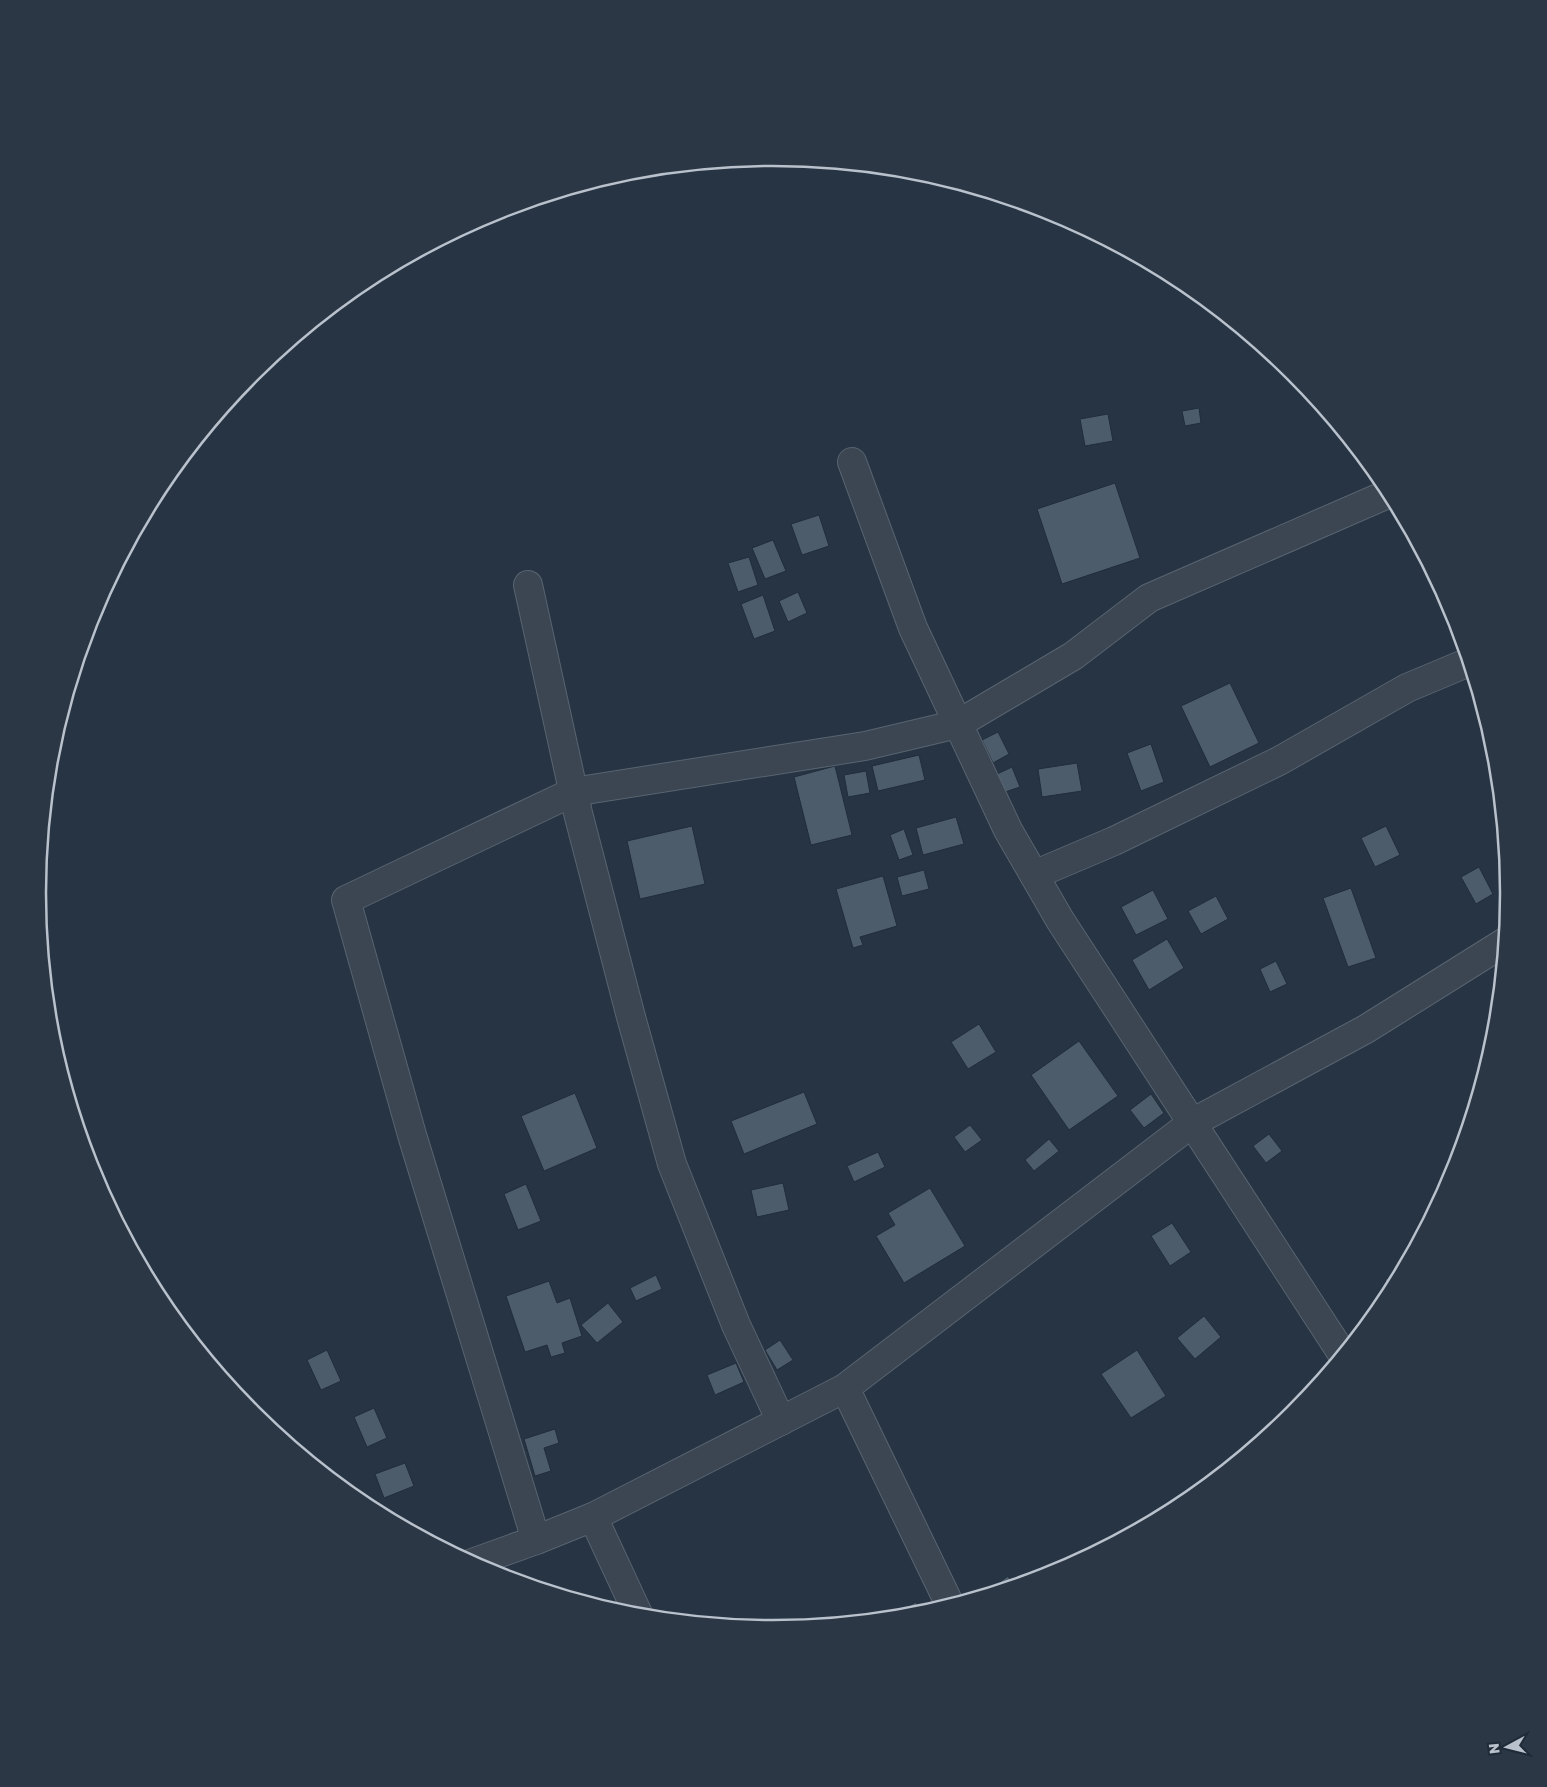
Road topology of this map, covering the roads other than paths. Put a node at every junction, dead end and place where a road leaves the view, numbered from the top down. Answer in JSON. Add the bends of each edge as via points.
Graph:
{"nodes":[{"id":1,"x":852,"y":462,"type":"dead end"},
{"id":2,"x":1382,"y":496,"type":"edge"},
{"id":3,"x":528,"y":586,"type":"dead end"},
{"id":4,"x":1463,"y":664,"type":"edge"},
{"id":5,"x":958,"y":724,"type":"junction"},
{"id":6,"x":573,"y":792,"type":"junction"},
{"id":7,"x":1034,"y":875,"type":"junction"},
{"id":8,"x":1499,"y":946,"type":"edge"},
{"id":9,"x":1192,"y":1123,"type":"junction"},
{"id":10,"x":1340,"y":1349,"type":"edge"},
{"id":11,"x":845,"y":1388,"type":"junction"},
{"id":12,"x":780,"y":1421,"type":"junction"},
{"id":13,"x":593,"y":1517,"type":"junction"},
{"id":14,"x":536,"y":1540,"type":"junction"},
{"id":15,"x":482,"y":1559,"type":"edge"},
{"id":16,"x":947,"y":1599,"type":"edge"},
{"id":17,"x":635,"y":1608,"type":"edge"}],
"edges":[{"from":1,"to":5,"type":"street","via":[[913,628]]},
{"from":2,"to":5,"type":"street","via":[[1148,598],[1073,656]]},
{"from":3,"to":6,"type":"street"},
{"from":4,"to":7,"type":"street","via":[[1407,688],[1279,761],[1114,841]]},
{"from":5,"to":6,"type":"street","via":[[865,746]]},
{"from":5,"to":7,"type":"street","via":[[1008,830]]},
{"from":6,"to":12,"type":"street","via":[[672,1164],[736,1325]]},
{"from":6,"to":14,"type":"street","via":[[346,900],[412,1134]]},
{"from":7,"to":9,"type":"street"},
{"from":8,"to":9,"type":"street","via":[[1366,1028]]},
{"from":9,"to":10,"type":"street"},
{"from":9,"to":11,"type":"street"},
{"from":11,"to":12,"type":"street"},
{"from":11,"to":16,"type":"street"},
{"from":12,"to":13,"type":"street"},
{"from":13,"to":14,"type":"street"},
{"from":13,"to":17,"type":"street"},
{"from":14,"to":15,"type":"street"}]}
